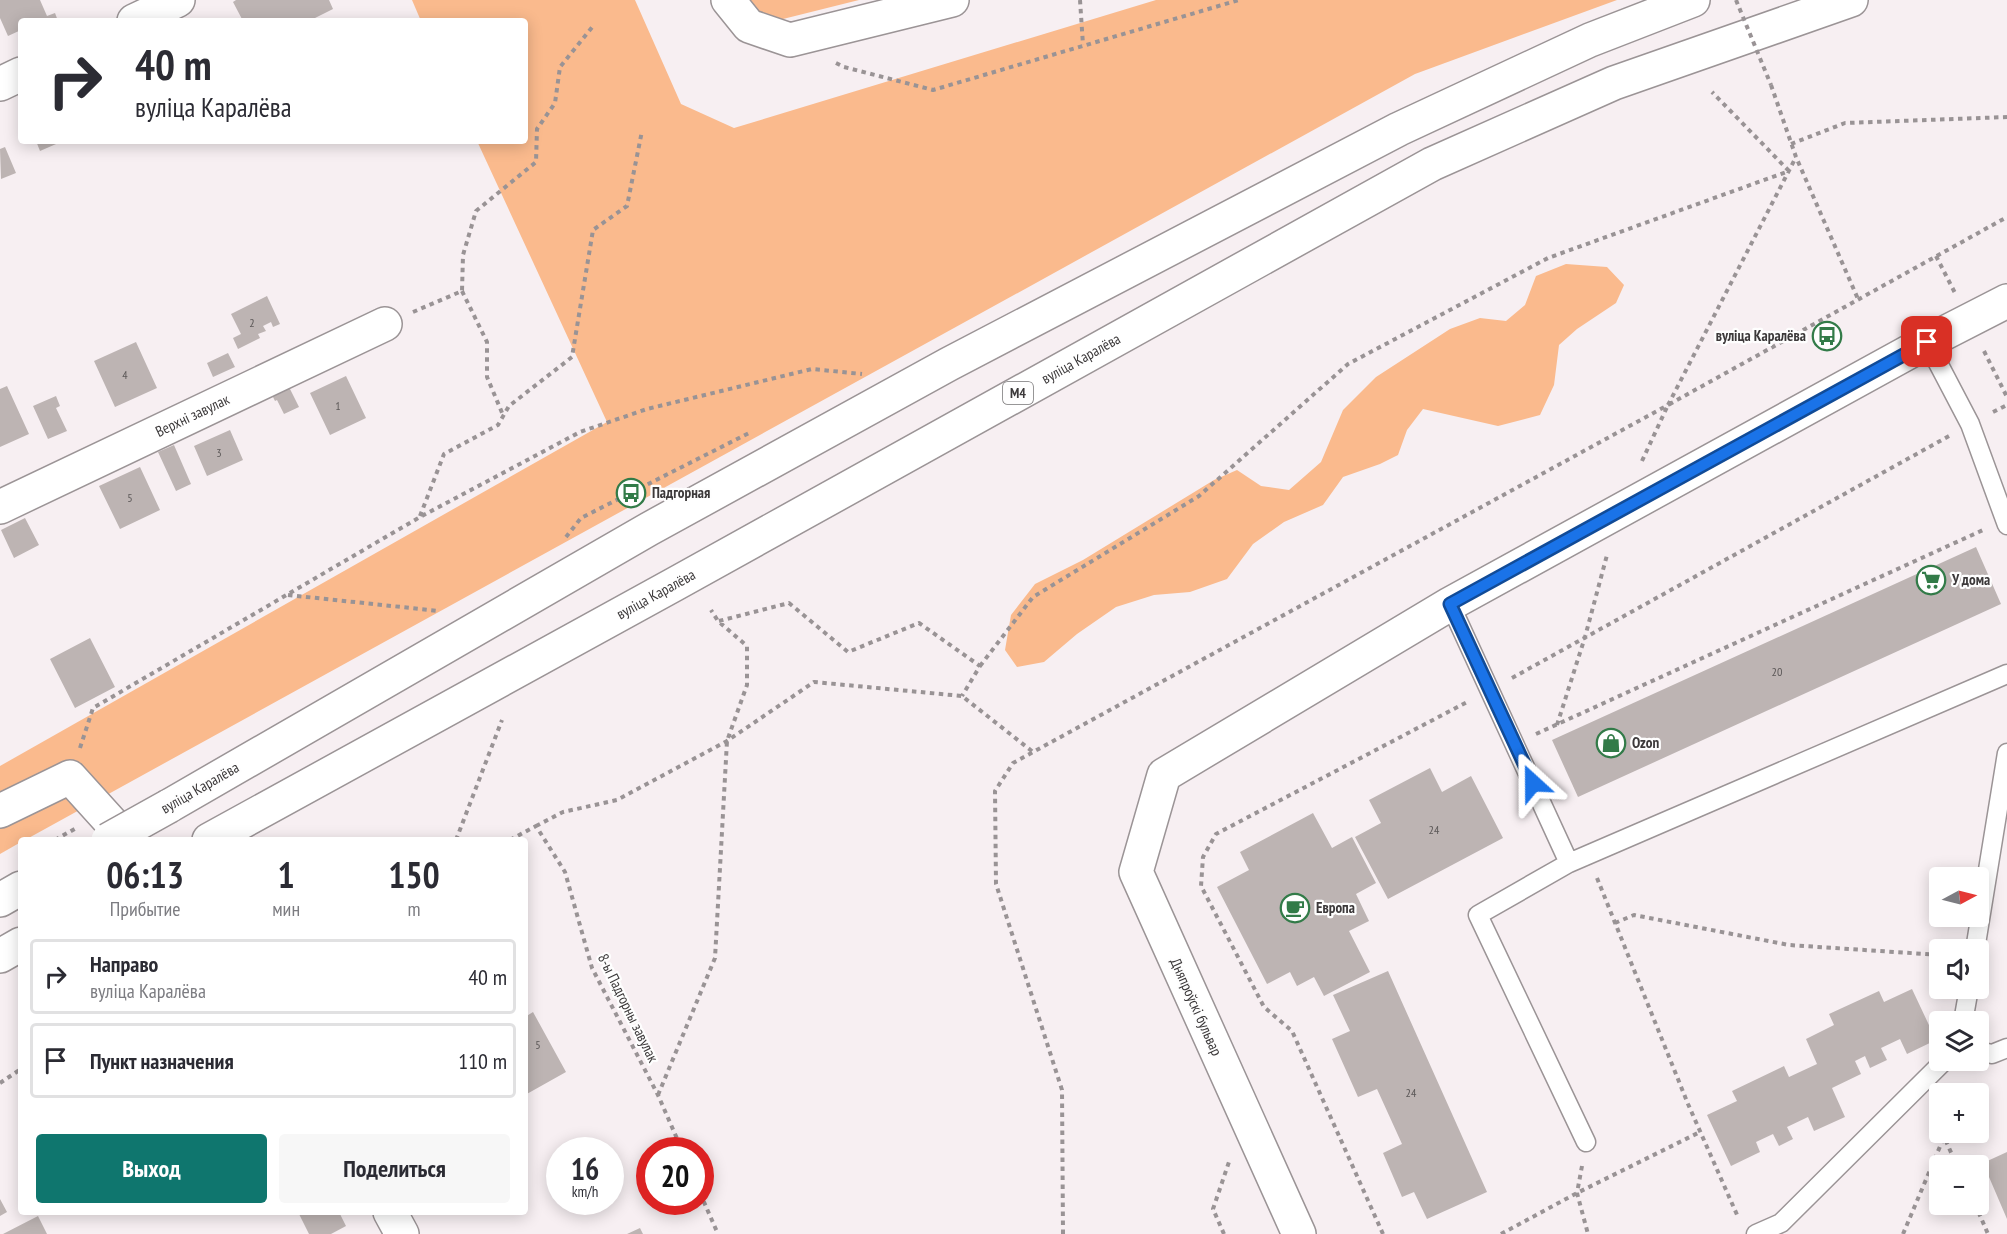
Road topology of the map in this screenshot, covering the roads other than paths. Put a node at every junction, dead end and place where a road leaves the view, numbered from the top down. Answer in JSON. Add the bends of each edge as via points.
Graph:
{"nodes":[{"id":1,"x":178,"y":0,"type":"edge"},
{"id":2,"x":728,"y":0,"type":"edge"},
{"id":3,"x":952,"y":0,"type":"edge"},
{"id":4,"x":1693,"y":0,"type":"edge"},
{"id":5,"x":1851,"y":0,"type":"edge"},
{"id":6,"x":140,"y":18,"type":"edge"},
{"id":7,"x":18,"y":75,"type":"edge"},
{"id":8,"x":0,"y":84,"type":"edge"},
{"id":9,"x":2007,"y":301,"type":"edge"},
{"id":10,"x":385,"y":324,"type":"road end"},
{"id":11,"x":1927,"y":342,"type":"junction"},
{"id":12,"x":0,"y":507,"type":"edge"},
{"id":13,"x":2006,"y":522,"type":"edge"},
{"id":14,"x":1450,"y":604,"type":"junction"},
{"id":15,"x":2007,"y":674,"type":"edge"},
{"id":16,"x":2007,"y":753,"type":"edge"},
{"id":17,"x":0,"y":811,"type":"edge"},
{"id":18,"x":2002,"y":812,"type":"edge"},
{"id":19,"x":113,"y":837,"type":"edge"},
{"id":20,"x":124,"y":837,"type":"edge"},
{"id":21,"x":214,"y":837,"type":"edge"},
{"id":22,"x":1569,"y":863,"type":"junction"},
{"id":23,"x":18,"y":890,"type":"edge"},
{"id":24,"x":0,"y":900,"type":"edge"},
{"id":25,"x":1977,"y":939,"type":"edge"},
{"id":26,"x":18,"y":946,"type":"edge"},
{"id":27,"x":0,"y":956,"type":"edge"},
{"id":28,"x":2007,"y":1048,"type":"edge"},
{"id":29,"x":1989,"y":1053,"type":"edge"},
{"id":30,"x":1934,"y":1071,"type":"edge"},
{"id":31,"x":1586,"y":1142,"type":"road end"},
{"id":32,"x":392,"y":1215,"type":"edge"},
{"id":33,"x":1748,"y":1229,"type":"edge"},
{"id":34,"x":402,"y":1234,"type":"edge"},
{"id":35,"x":1299,"y":1234,"type":"edge"}],
"edges":[{"from":1,"to":6,"type":"main road"},
{"from":2,"to":3,"type":"main road","via":[[748,26],[790,40]]},
{"from":4,"to":19,"type":"main road","name":"вуліца Каралёва","bridge":true,"via":[[1590,40],[1399,129],[949,364],[639,535]]},
{"from":5,"to":21,"type":"main road","name":"вуліца Каралёва","number":"М4","via":[[1614,83],[1432,164]]},
{"from":7,"to":8,"type":"main road"},
{"from":9,"to":11,"type":"main road"},
{"from":10,"to":12,"type":"main road","name":"Верхні завулак"},
{"from":11,"to":13,"type":"lane","via":[[1970,424]]},
{"from":11,"to":14,"type":"main road"},
{"from":14,"to":22,"type":"lane"},
{"from":14,"to":35,"type":"main road","name":"Дняпроўскі бульвар","via":[[1164,775],[1136,872]]},
{"from":15,"to":22,"type":"lane"},
{"from":16,"to":18,"type":"lane"},
{"from":17,"to":20,"type":"main road","via":[[70,777]]},
{"from":18,"to":25,"type":"lane"},
{"from":22,"to":31,"type":"lane","via":[[1478,915]]},
{"from":23,"to":24,"type":"main road"},
{"from":26,"to":27,"type":"main road"},
{"from":28,"to":29,"type":"lane"},
{"from":30,"to":33,"type":"lane","via":[[1781,1223]]},
{"from":32,"to":34,"type":"main road"}]}
